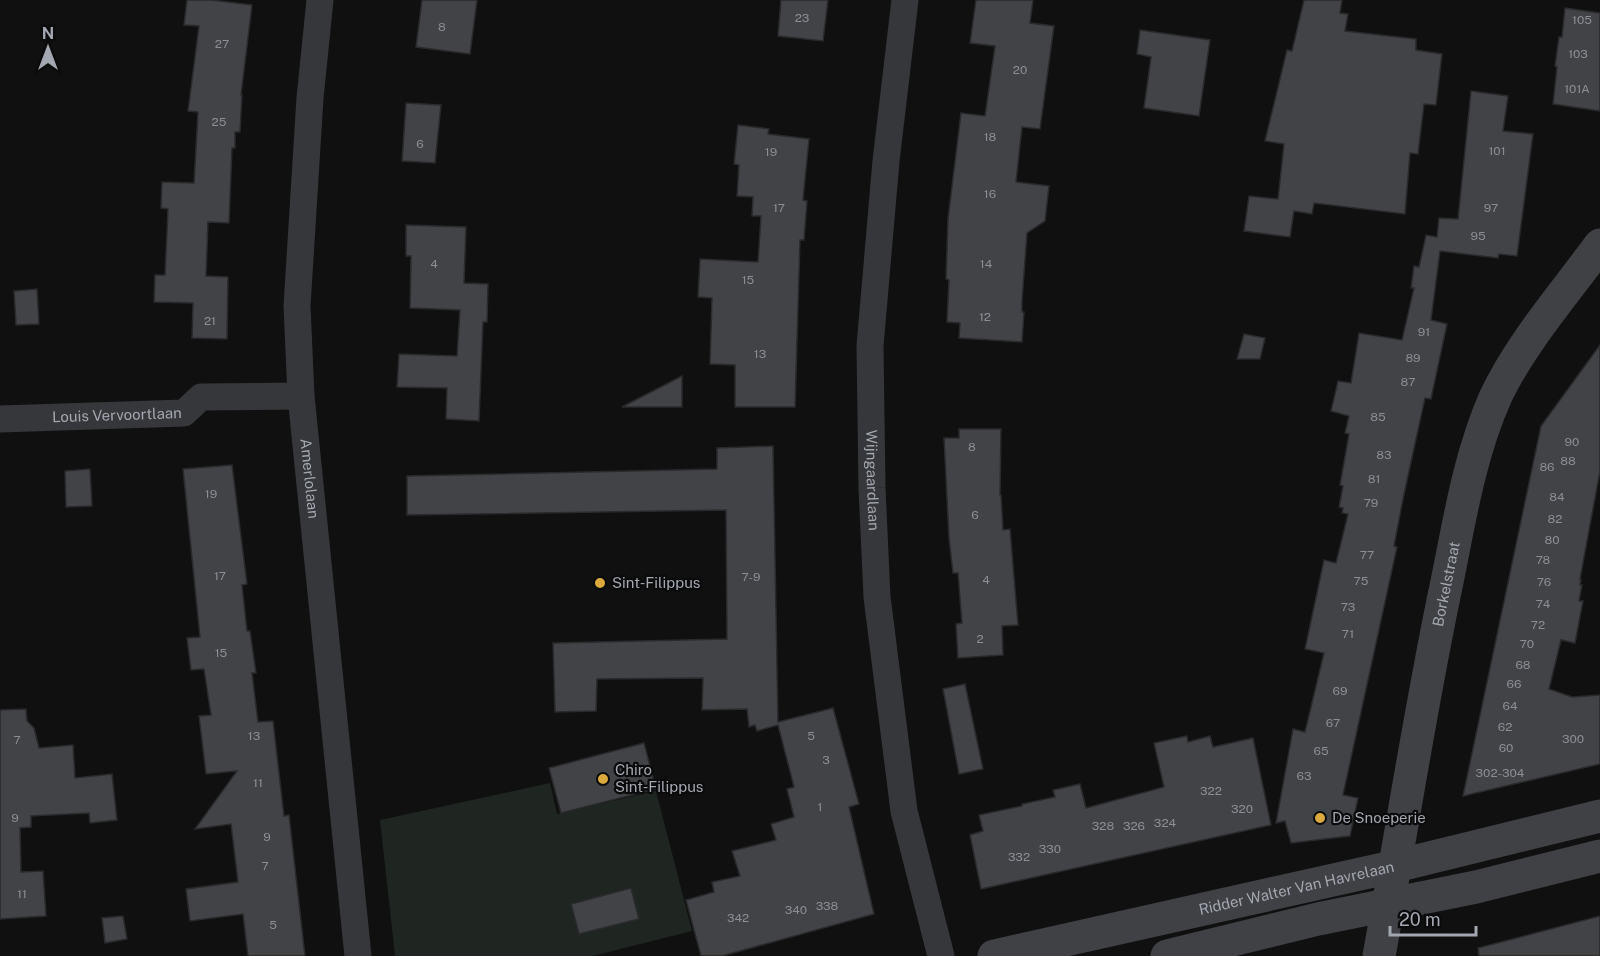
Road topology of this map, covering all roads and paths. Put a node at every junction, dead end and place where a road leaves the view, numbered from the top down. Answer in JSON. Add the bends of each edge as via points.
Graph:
{"nodes":[{"id":1,"x":320,"y":0,"type":"edge"},
{"id":2,"x":905,"y":0,"type":"edge"},
{"id":3,"x":1600,"y":245,"type":"edge"},
{"id":4,"x":301,"y":396,"type":"junction"},
{"id":5,"x":0,"y":419,"type":"edge"},
{"id":6,"x":1600,"y":816,"type":"edge"},
{"id":7,"x":1600,"y":856,"type":"edge"},
{"id":8,"x":1396,"y":866,"type":"junction"},
{"id":9,"x":1389,"y":904,"type":"junction"},
{"id":10,"x":358,"y":956,"type":"edge"},
{"id":11,"x":941,"y":956,"type":"edge"},
{"id":12,"x":994,"y":956,"type":"edge"},
{"id":13,"x":1167,"y":956,"type":"edge"},
{"id":14,"x":1379,"y":956,"type":"edge"}],
"edges":[{"from":1,"to":4,"type":"street","name":"Amerlolaan","via":[[297,306]]},
{"from":2,"to":11,"type":"street","name":"Wijngaardlaan","via":[[870,346],[872,488],[877,597],[904,811]]},
{"from":3,"to":8,"type":"main road","name":"Borkelstraat","via":[[1513,366],[1496,398],[1472,464],[1436,635]]},
{"from":4,"to":5,"type":"street","name":"Louis Vervoortlaan","via":[[201,397],[184,413]]},
{"from":4,"to":10,"type":"street","name":"Amerlolaan"},
{"from":6,"to":8,"type":"main road","name":"Ridder Walter Van Havrelaan"},
{"from":7,"to":9,"type":"main road"},
{"from":8,"to":9,"type":"main road","name":"Borkelstraat"},
{"from":8,"to":12,"type":"main road","name":"Ridder Walter Van Havrelaan"},
{"from":9,"to":13,"type":"main road"},
{"from":9,"to":14,"type":"main road","name":"Borkelstraat"}]}
